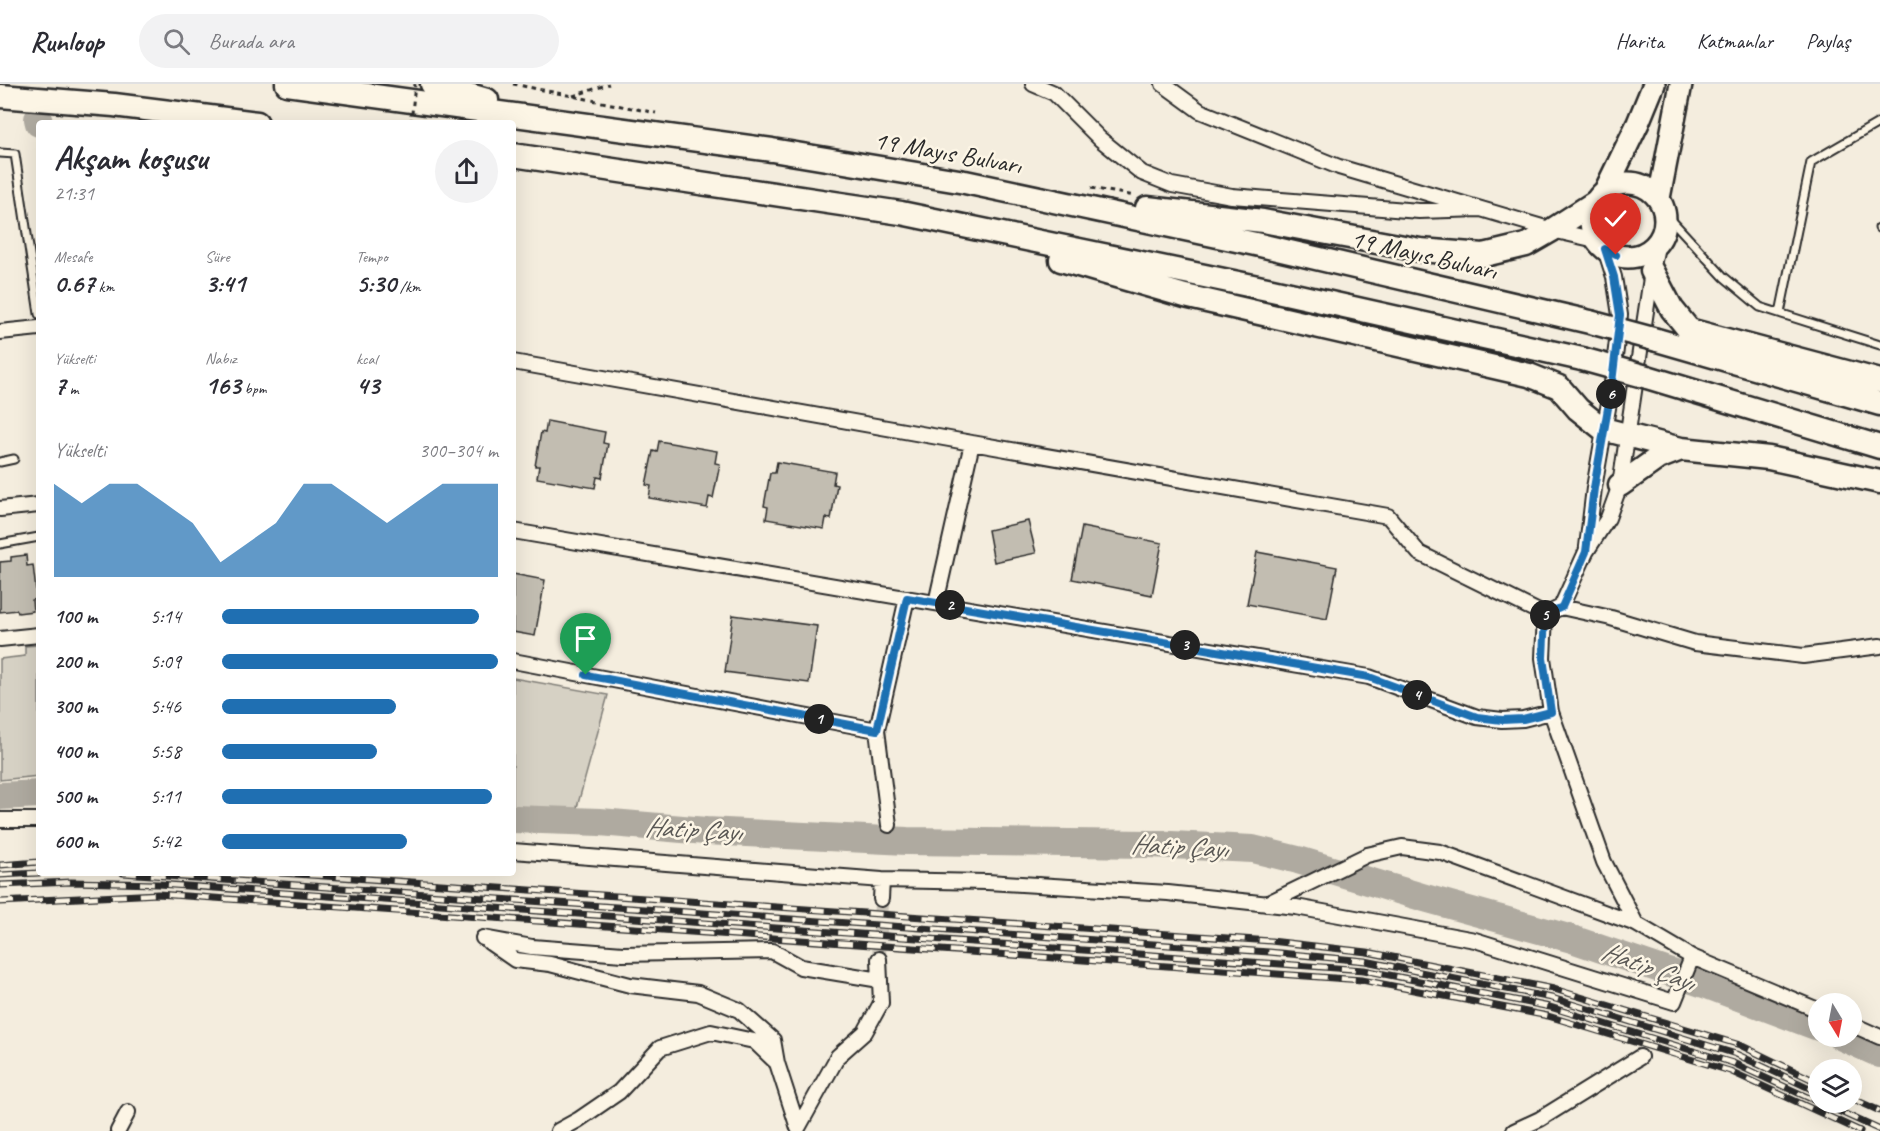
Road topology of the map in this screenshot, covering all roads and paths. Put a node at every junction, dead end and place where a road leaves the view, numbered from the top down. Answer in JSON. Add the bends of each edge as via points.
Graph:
{"nodes":[{"id":1,"x":287,"y":84,"type":"edge"},
{"id":2,"x":415,"y":84,"type":"edge"},
{"id":3,"x":432,"y":84,"type":"edge"},
{"id":4,"x":609,"y":84,"type":"edge"},
{"id":5,"x":1033,"y":84,"type":"edge"},
{"id":6,"x":1163,"y":84,"type":"edge"},
{"id":7,"x":1654,"y":84,"type":"edge"},
{"id":8,"x":1681,"y":84,"type":"edge"},
{"id":9,"x":0,"y":96,"type":"edge"},
{"id":10,"x":571,"y":96,"type":"dead end"},
{"id":11,"x":540,"y":118,"type":"junction"},
{"id":12,"x":233,"y":120,"type":"edge"},
{"id":13,"x":411,"y":120,"type":"edge"},
{"id":14,"x":1880,"y":122,"type":"edge"},
{"id":15,"x":0,"y":153,"type":"edge"},
{"id":16,"x":516,"y":155,"type":"edge"},
{"id":17,"x":965,"y":182,"type":"junction"},
{"id":18,"x":1600,"y":196,"type":"junction"},
{"id":19,"x":1662,"y":205,"type":"junction"},
{"id":20,"x":1481,"y":209,"type":"junction"},
{"id":21,"x":901,"y":213,"type":"junction"},
{"id":22,"x":1552,"y":230,"type":"junction"},
{"id":23,"x":1658,"y":241,"type":"junction"},
{"id":24,"x":1601,"y":245,"type":"junction"},
{"id":25,"x":1652,"y":271,"type":"junction"},
{"id":26,"x":36,"y":294,"type":"edge"},
{"id":27,"x":1780,"y":313,"type":"junction"},
{"id":28,"x":36,"y":328,"type":"edge"},
{"id":29,"x":0,"y":332,"type":"edge"},
{"id":30,"x":1880,"y":345,"type":"edge"},
{"id":31,"x":516,"y":363,"type":"edge"},
{"id":32,"x":1880,"y":381,"type":"edge"},
{"id":33,"x":1880,"y":404,"type":"edge"},
{"id":34,"x":1603,"y":429,"type":"junction"},
{"id":35,"x":1628,"y":436,"type":"junction"},
{"id":36,"x":972,"y":443,"type":"junction"},
{"id":37,"x":1880,"y":447,"type":"edge"},
{"id":38,"x":1681,"y":449,"type":"junction"},
{"id":39,"x":14,"y":459,"type":"dead end"},
{"id":40,"x":0,"y":462,"type":"edge"},
{"id":41,"x":1880,"y":482,"type":"edge"},
{"id":42,"x":1620,"y":485,"type":"junction"},
{"id":43,"x":36,"y":505,"type":"edge"},
{"id":44,"x":0,"y":509,"type":"edge"},
{"id":45,"x":516,"y":532,"type":"edge"},
{"id":46,"x":36,"y":538,"type":"edge"},
{"id":47,"x":0,"y":544,"type":"edge"},
{"id":48,"x":1586,"y":552,"type":"junction"},
{"id":49,"x":907,"y":598,"type":"junction"},
{"id":50,"x":936,"y":603,"type":"junction"},
{"id":51,"x":1562,"y":607,"type":"junction"},
{"id":52,"x":1545,"y":615,"type":"junction"},
{"id":53,"x":36,"y":635,"type":"edge"},
{"id":54,"x":0,"y":639,"type":"edge"},
{"id":55,"x":1880,"y":646,"type":"edge"},
{"id":56,"x":516,"y":662,"type":"edge"},
{"id":57,"x":1551,"y":712,"type":"junction"},
{"id":58,"x":877,"y":730,"type":"junction"},
{"id":59,"x":0,"y":820,"type":"edge"},
{"id":60,"x":36,"y":820,"type":"edge"},
{"id":61,"x":889,"y":825,"type":"dead end"},
{"id":62,"x":516,"y":851,"type":"edge"},
{"id":63,"x":882,"y":880,"type":"junction"},
{"id":64,"x":881,"y":899,"type":"tunnel mouth"},
{"id":65,"x":1266,"y":904,"type":"junction"},
{"id":66,"x":1636,"y":924,"type":"junction"},
{"id":67,"x":1692,"y":957,"type":"junction"},
{"id":68,"x":879,"y":959,"type":"tunnel mouth"},
{"id":69,"x":880,"y":980,"type":"junction"},
{"id":70,"x":1808,"y":1006,"type":"edge"},
{"id":71,"x":1862,"y":1029,"type":"edge"},
{"id":72,"x":1880,"y":1037,"type":"edge"},
{"id":73,"x":1640,"y":1057,"type":"dead end"},
{"id":74,"x":777,"y":1063,"type":"junction"},
{"id":75,"x":128,"y":1112,"type":"dead end"},
{"id":76,"x":798,"y":1130,"type":"edge"},
{"id":77,"x":118,"y":1131,"type":"edge"},
{"id":78,"x":558,"y":1131,"type":"edge"},
{"id":79,"x":1514,"y":1131,"type":"edge"}],
"edges":[{"from":1,"to":11,"type":"highway","name":"19 Mayıs Bulvarı"},
{"from":2,"to":13,"type":"path","bridge":true},
{"from":3,"to":11,"type":"highway"},
{"from":4,"to":10,"type":"path"},
{"from":5,"to":20,"type":"street","via":[[1054,93],[1100,139],[1142,173],[1172,185],[1232,196],[1419,211]]},
{"from":6,"to":20,"type":"street","via":[[1200,111],[1339,167]]},
{"from":7,"to":18,"type":"main road"},
{"from":8,"to":19,"type":"main road"},
{"from":9,"to":12,"type":"highway"},
{"from":11,"to":17,"type":"highway","name":"19 Mayıs Bulvarı"},
{"from":14,"to":27,"type":"lane","via":[[1811,162]]},
{"from":15,"to":26,"type":"lane","via":[[15,154]]},
{"from":16,"to":21,"type":"highway"},
{"from":17,"to":22,"type":"highway","via":[[1263,221],[1420,250],[1484,255],[1526,245]]},
{"from":17,"to":33,"type":"highway","name":"19 Mayıs Bulvarı","bridge":true,"via":[[1260,245],[1590,322]]},
{"from":18,"to":19,"type":"main road","via":[[1617,184],[1629,182],[1651,190]]},
{"from":18,"to":22,"type":"highway"},
{"from":18,"to":24,"type":"main road","via":[[1591,222]]},
{"from":19,"to":23,"type":"main road","via":[[1665,222]]},
{"from":19,"to":27,"type":"lane","via":[[1724,277],[1760,307]]},
{"from":20,"to":22,"type":"street"},
{"from":21,"to":34,"type":"highway","via":[[1185,296],[1529,375],[1559,387]]},
{"from":21,"to":37,"type":"highway","bridge":true,"via":[[1582,358]]},
{"from":22,"to":24,"type":"street"},
{"from":23,"to":24,"type":"main road","via":[[1650,250],[1628,257],[1616,255]]},
{"from":23,"to":25,"type":"street"},
{"from":24,"to":34,"type":"street","via":[[1614,277],[1620,315]]},
{"from":25,"to":32,"type":"highway","via":[[1672,309],[1689,330]]},
{"from":25,"to":35,"type":"street"},
{"from":27,"to":30,"type":"lane"},
{"from":28,"to":29,"type":"street"},
{"from":31,"to":36,"type":"street"},
{"from":34,"to":35,"type":"highway"},
{"from":34,"to":48,"type":"street"},
{"from":35,"to":38,"type":"highway"},
{"from":35,"to":42,"type":"street"},
{"from":36,"to":50,"type":"street"},
{"from":36,"to":52,"type":"street","via":[[1388,516],[1419,553]]},
{"from":38,"to":41,"type":"highway","via":[[1768,458]]},
{"from":38,"to":42,"type":"highway","via":[[1658,458]]},
{"from":39,"to":40,"type":"lane"},
{"from":42,"to":48,"type":"street","via":[[1608,518]]},
{"from":43,"to":44,"type":"street"},
{"from":45,"to":49,"type":"street"},
{"from":46,"to":47,"type":"lane"},
{"from":48,"to":51,"type":"street"},
{"from":49,"to":50,"type":"street"},
{"from":49,"to":58,"type":"street"},
{"from":50,"to":57,"type":"street","via":[[1369,677],[1477,717],[1523,719]]},
{"from":51,"to":52,"type":"street"},
{"from":51,"to":55,"type":"street","via":[[1695,643],[1803,656]]},
{"from":52,"to":57,"type":"street","via":[[1543,658]]},
{"from":53,"to":54,"type":"street"},
{"from":56,"to":58,"type":"street"},
{"from":57,"to":66,"type":"street","via":[[1604,862]]},
{"from":58,"to":61,"type":"street"},
{"from":59,"to":60,"type":"street"},
{"from":62,"to":63,"type":"street"},
{"from":63,"to":64,"type":"street"},
{"from":63,"to":65,"type":"street","via":[[1123,890]]},
{"from":65,"to":66,"type":"street","via":[[1367,855],[1402,847],[1440,852]]},
{"from":65,"to":67,"type":"street","via":[[1475,940],[1674,1002]]},
{"from":66,"to":67,"type":"street"},
{"from":67,"to":70,"type":"street"},
{"from":68,"to":69,"type":"street"},
{"from":69,"to":74,"type":"street","via":[[801,967],[772,951],[623,954],[532,947],[483,938],[515,960],[549,964],[630,985],[698,993],[739,1010],[773,1040]]},
{"from":69,"to":76,"type":"street","via":[[881,1003],[865,1032],[838,1056]]},
{"from":71,"to":72,"type":"street"},
{"from":73,"to":79,"type":"street"},
{"from":74,"to":76,"type":"street"},
{"from":74,"to":78,"type":"street","via":[[754,1041],[711,1032],[701,1035],[660,1048],[619,1092]]},
{"from":75,"to":77,"type":"street"}]}
